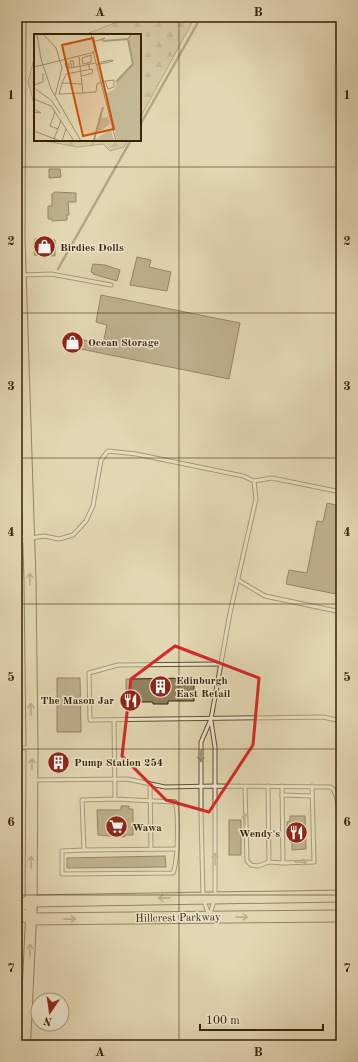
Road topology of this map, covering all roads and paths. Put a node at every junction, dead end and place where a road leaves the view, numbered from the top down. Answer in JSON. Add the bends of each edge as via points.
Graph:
{"nodes":[{"id":1,"x":20,"y":17,"type":"edge"},
{"id":2,"x":19,"y":275,"type":"junction"},
{"id":3,"x":111,"y":285,"type":"dead end"},
{"id":4,"x":21,"y":339,"type":"junction"},
{"id":5,"x":17,"y":352,"type":"edge"},
{"id":6,"x":254,"y":481,"type":"junction"},
{"id":7,"x":341,"y":492,"type":"edge"},
{"id":8,"x":17,"y":534,"type":"edge"},
{"id":9,"x":28,"y":538,"type":"junction"},
{"id":10,"x":17,"y":544,"type":"edge"},
{"id":11,"x":238,"y":580,"type":"junction"},
{"id":12,"x":341,"y":612,"type":"edge"},
{"id":13,"x":220,"y":664,"type":"junction"},
{"id":14,"x":211,"y":719,"type":"junction"},
{"id":15,"x":114,"y":720,"type":"junction"},
{"id":16,"x":341,"y":721,"type":"edge"},
{"id":17,"x":17,"y":748,"type":"edge"},
{"id":18,"x":32,"y":748,"type":"junction"},
{"id":19,"x":114,"y":779,"type":"junction"},
{"id":20,"x":32,"y":780,"type":"junction"},
{"id":21,"x":150,"y":784,"type":"junction"},
{"id":22,"x":200,"y":786,"type":"junction"},
{"id":23,"x":214,"y":786,"type":"junction"},
{"id":24,"x":268,"y":786,"type":"junction"},
{"id":25,"x":282,"y":786,"type":"junction"},
{"id":26,"x":312,"y":786,"type":"junction"},
{"id":27,"x":245,"y":787,"type":"junction"},
{"id":28,"x":282,"y":795,"type":"junction"},
{"id":29,"x":312,"y":796,"type":"junction"},
{"id":30,"x":115,"y":799,"type":"junction"},
{"id":31,"x":150,"y":800,"type":"junction"},
{"id":32,"x":340,"y":805,"type":"edge"},
{"id":33,"x":151,"y":849,"type":"junction"},
{"id":34,"x":177,"y":849,"type":"junction"},
{"id":35,"x":84,"y":850,"type":"junction"},
{"id":36,"x":341,"y":850,"type":"edge"},
{"id":37,"x":269,"y":862,"type":"junction"},
{"id":38,"x":283,"y":862,"type":"junction"},
{"id":39,"x":341,"y":896,"type":"edge"},
{"id":40,"x":203,"y":898,"type":"junction"},
{"id":41,"x":215,"y":898,"type":"junction"},
{"id":42,"x":31,"y":901,"type":"junction"},
{"id":43,"x":17,"y":906,"type":"edge"},
{"id":44,"x":17,"y":912,"type":"edge"},
{"id":45,"x":341,"y":916,"type":"edge"},
{"id":46,"x":210,"y":917,"type":"junction"},
{"id":47,"x":31,"y":919,"type":"junction"},
{"id":48,"x":25,"y":1045,"type":"edge"}],
"edges":[{"from":1,"to":2,"type":"highway"},
{"from":2,"to":3,"type":"lane","via":[[51,274]]},
{"from":2,"to":4,"type":"highway"},
{"from":4,"to":5,"type":"highway"},
{"from":4,"to":9,"type":"highway","via":[[25,394]]},
{"from":6,"to":7,"type":"lane","via":[[272,478]]},
{"from":6,"to":9,"type":"lane","via":[[242,476],[151,457],[108,452],[101,460],[93,506],[86,521],[73,535],[59,539],[44,536]]},
{"from":6,"to":11,"type":"lane","via":[[256,499]]},
{"from":8,"to":9,"type":"lane"},
{"from":9,"to":10,"type":"lane"},
{"from":18,"to":9,"type":"highway","one_way":true},
{"from":11,"to":12,"type":"lane","via":[[265,596]]},
{"from":11,"to":13,"type":"lane"},
{"from":13,"to":14,"type":"lane"},
{"from":13,"to":15,"type":"lane","via":[[118,665],[89,674],[90,720]]},
{"from":14,"to":15,"type":"lane"},
{"from":14,"to":16,"type":"lane","via":[[324,717]]},
{"from":14,"to":22,"type":"lane","one_way":true,"via":[[201,742]]},
{"from":14,"to":23,"type":"lane","via":[[215,747]]},
{"from":15,"to":19,"type":"lane"},
{"from":17,"to":18,"type":"lane"},
{"from":20,"to":18,"type":"highway","one_way":true},
{"from":19,"to":20,"type":"lane"},
{"from":19,"to":21,"type":"lane"},
{"from":19,"to":30,"type":"lane"},
{"from":42,"to":20,"type":"highway","one_way":true},
{"from":21,"to":22,"type":"lane","via":[[165,787]]},
{"from":21,"to":31,"type":"lane"},
{"from":22,"to":23,"type":"lane"},
{"from":22,"to":40,"type":"lane"},
{"from":23,"to":27,"type":"lane"},
{"from":41,"to":23,"type":"lane","one_way":true},
{"from":24,"to":25,"type":"lane"},
{"from":24,"to":27,"type":"lane"},
{"from":24,"to":37,"type":"lane"},
{"from":25,"to":26,"type":"lane"},
{"from":25,"to":28,"type":"lane"},
{"from":26,"to":29,"type":"lane"},
{"from":26,"to":32,"type":"lane","via":[[331,787],[336,791]]},
{"from":37,"to":27,"type":"lane","one_way":true,"via":[[258,866],[247,861]]},
{"from":28,"to":29,"type":"lane"},
{"from":28,"to":38,"type":"lane"},
{"from":38,"to":29,"type":"lane","one_way":true,"via":[[314,862]]},
{"from":30,"to":31,"type":"lane"},
{"from":30,"to":35,"type":"lane","via":[[82,800]]},
{"from":31,"to":33,"type":"lane"},
{"from":31,"to":34,"type":"lane","via":[[171,800],[176,804]]},
{"from":32,"to":36,"type":"lane"},
{"from":33,"to":34,"type":"lane"},
{"from":33,"to":35,"type":"lane"},
{"from":34,"to":35,"type":"lane","via":[[173,873],[62,874],[62,851]]},
{"from":37,"to":38,"type":"lane"},
{"from":39,"to":41,"type":"highway","name":"Hillcrest Parkway"},
{"from":40,"to":41,"type":"highway","name":"Hillcrest Parkway"},
{"from":40,"to":42,"type":"highway","name":"Hillcrest Parkway","one_way":true},
{"from":40,"to":46,"type":"lane"},
{"from":41,"to":46,"type":"lane"},
{"from":42,"to":43,"type":"highway","name":"Hillcrest Parkway"},
{"from":42,"to":47,"type":"highway"},
{"from":44,"to":47,"type":"highway","name":"Hillcrest Parkway"},
{"from":46,"to":45,"type":"highway","name":"Hillcrest Parkway","one_way":true},
{"from":47,"to":46,"type":"highway","name":"Hillcrest Parkway","one_way":true},
{"from":48,"to":47,"type":"main road","one_way":true}]}
